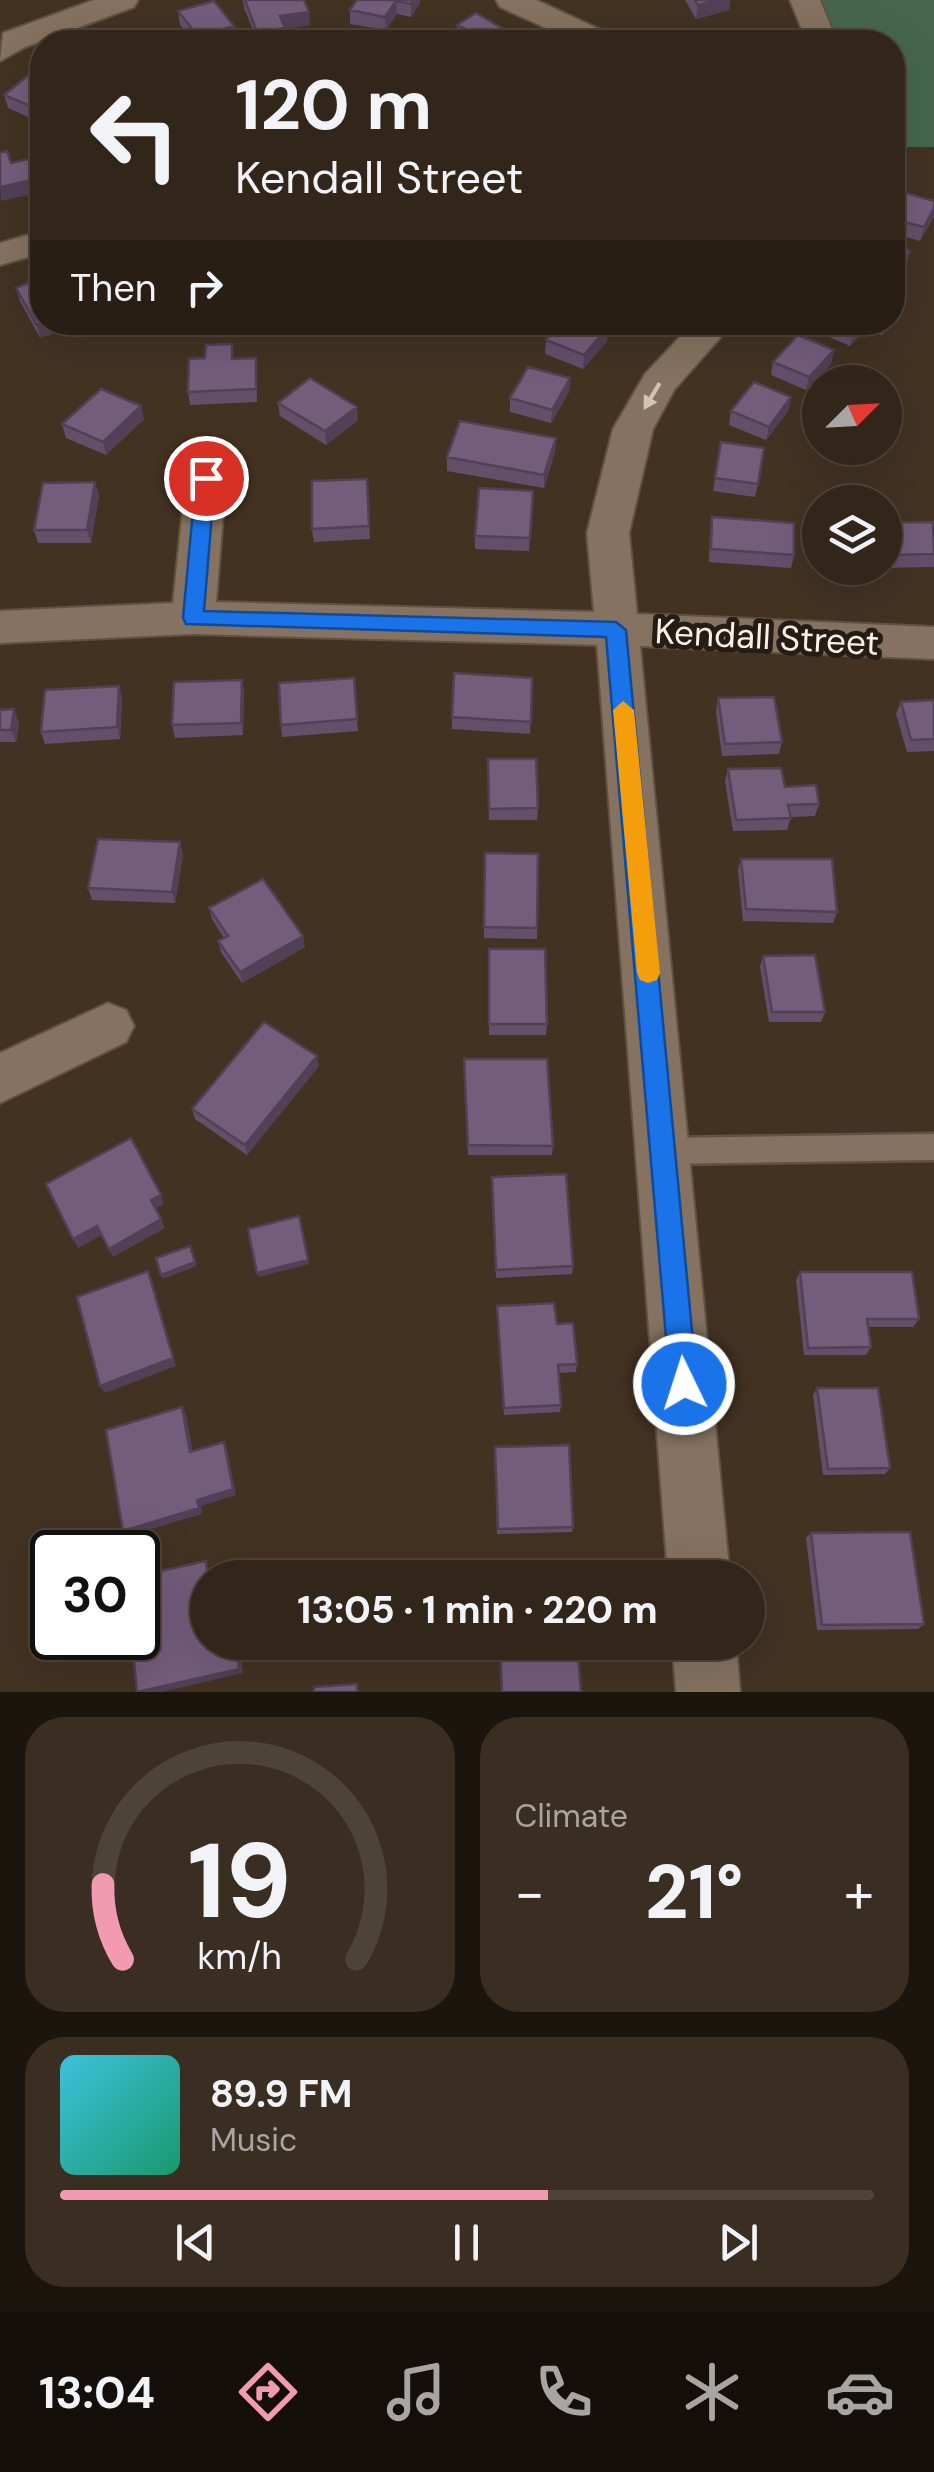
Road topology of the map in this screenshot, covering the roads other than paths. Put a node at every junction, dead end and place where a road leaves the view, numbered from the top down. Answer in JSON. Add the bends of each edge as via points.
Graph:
{"nodes":[{"id":1,"x":123,"y":0,"type":"edge"},
{"id":2,"x":511,"y":0,"type":"edge"},
{"id":3,"x":805,"y":0,"type":"edge"},
{"id":4,"x":41,"y":30,"type":"edge"},
{"id":5,"x":575,"y":30,"type":"edge"},
{"id":6,"x":817,"y":30,"type":"edge"},
{"id":7,"x":30,"y":34,"type":"edge"},
{"id":8,"x":0,"y":51,"type":"edge"},
{"id":9,"x":30,"y":245,"type":"edge"},
{"id":10,"x":0,"y":254,"type":"edge"},
{"id":11,"x":704,"y":335,"type":"edge"},
{"id":12,"x":206,"y":478,"type":"dead end"},
{"id":13,"x":193,"y":618,"type":"junction"},
{"id":14,"x":0,"y":627,"type":"edge"},
{"id":15,"x":616,"y":630,"type":"junction"},
{"id":16,"x":934,"y":644,"type":"edge"},
{"id":17,"x":108,"y":1026,"type":"dead end"},
{"id":18,"x":0,"y":1079,"type":"edge"},
{"id":19,"x":934,"y":1146,"type":"edge"},
{"id":20,"x":666,"y":1151,"type":"junction"},
{"id":21,"x":697,"y":1560,"type":"edge"},
{"id":22,"x":705,"y":1660,"type":"edge"},
{"id":23,"x":708,"y":1692,"type":"edge"}],
"edges":[{"from":1,"to":4,"type":"street"},
{"from":2,"to":5,"type":"street"},
{"from":3,"to":6,"type":"street"},
{"from":7,"to":8,"type":"street"},
{"from":9,"to":10,"type":"street"},
{"from":11,"to":15,"type":"street","one_way":true,"via":[[658,383],[633,429],[608,533]]},
{"from":12,"to":13,"type":"street"},
{"from":13,"to":14,"type":"street","name":"Kendall Street"},
{"from":13,"to":15,"type":"street","name":"Kendall Street"},
{"from":15,"to":16,"type":"street","name":"Kendall Street"},
{"from":15,"to":20,"type":"street"},
{"from":17,"to":18,"type":"street"},
{"from":19,"to":20,"type":"lane"},
{"from":20,"to":21,"type":"street"},
{"from":22,"to":23,"type":"street"}]}
